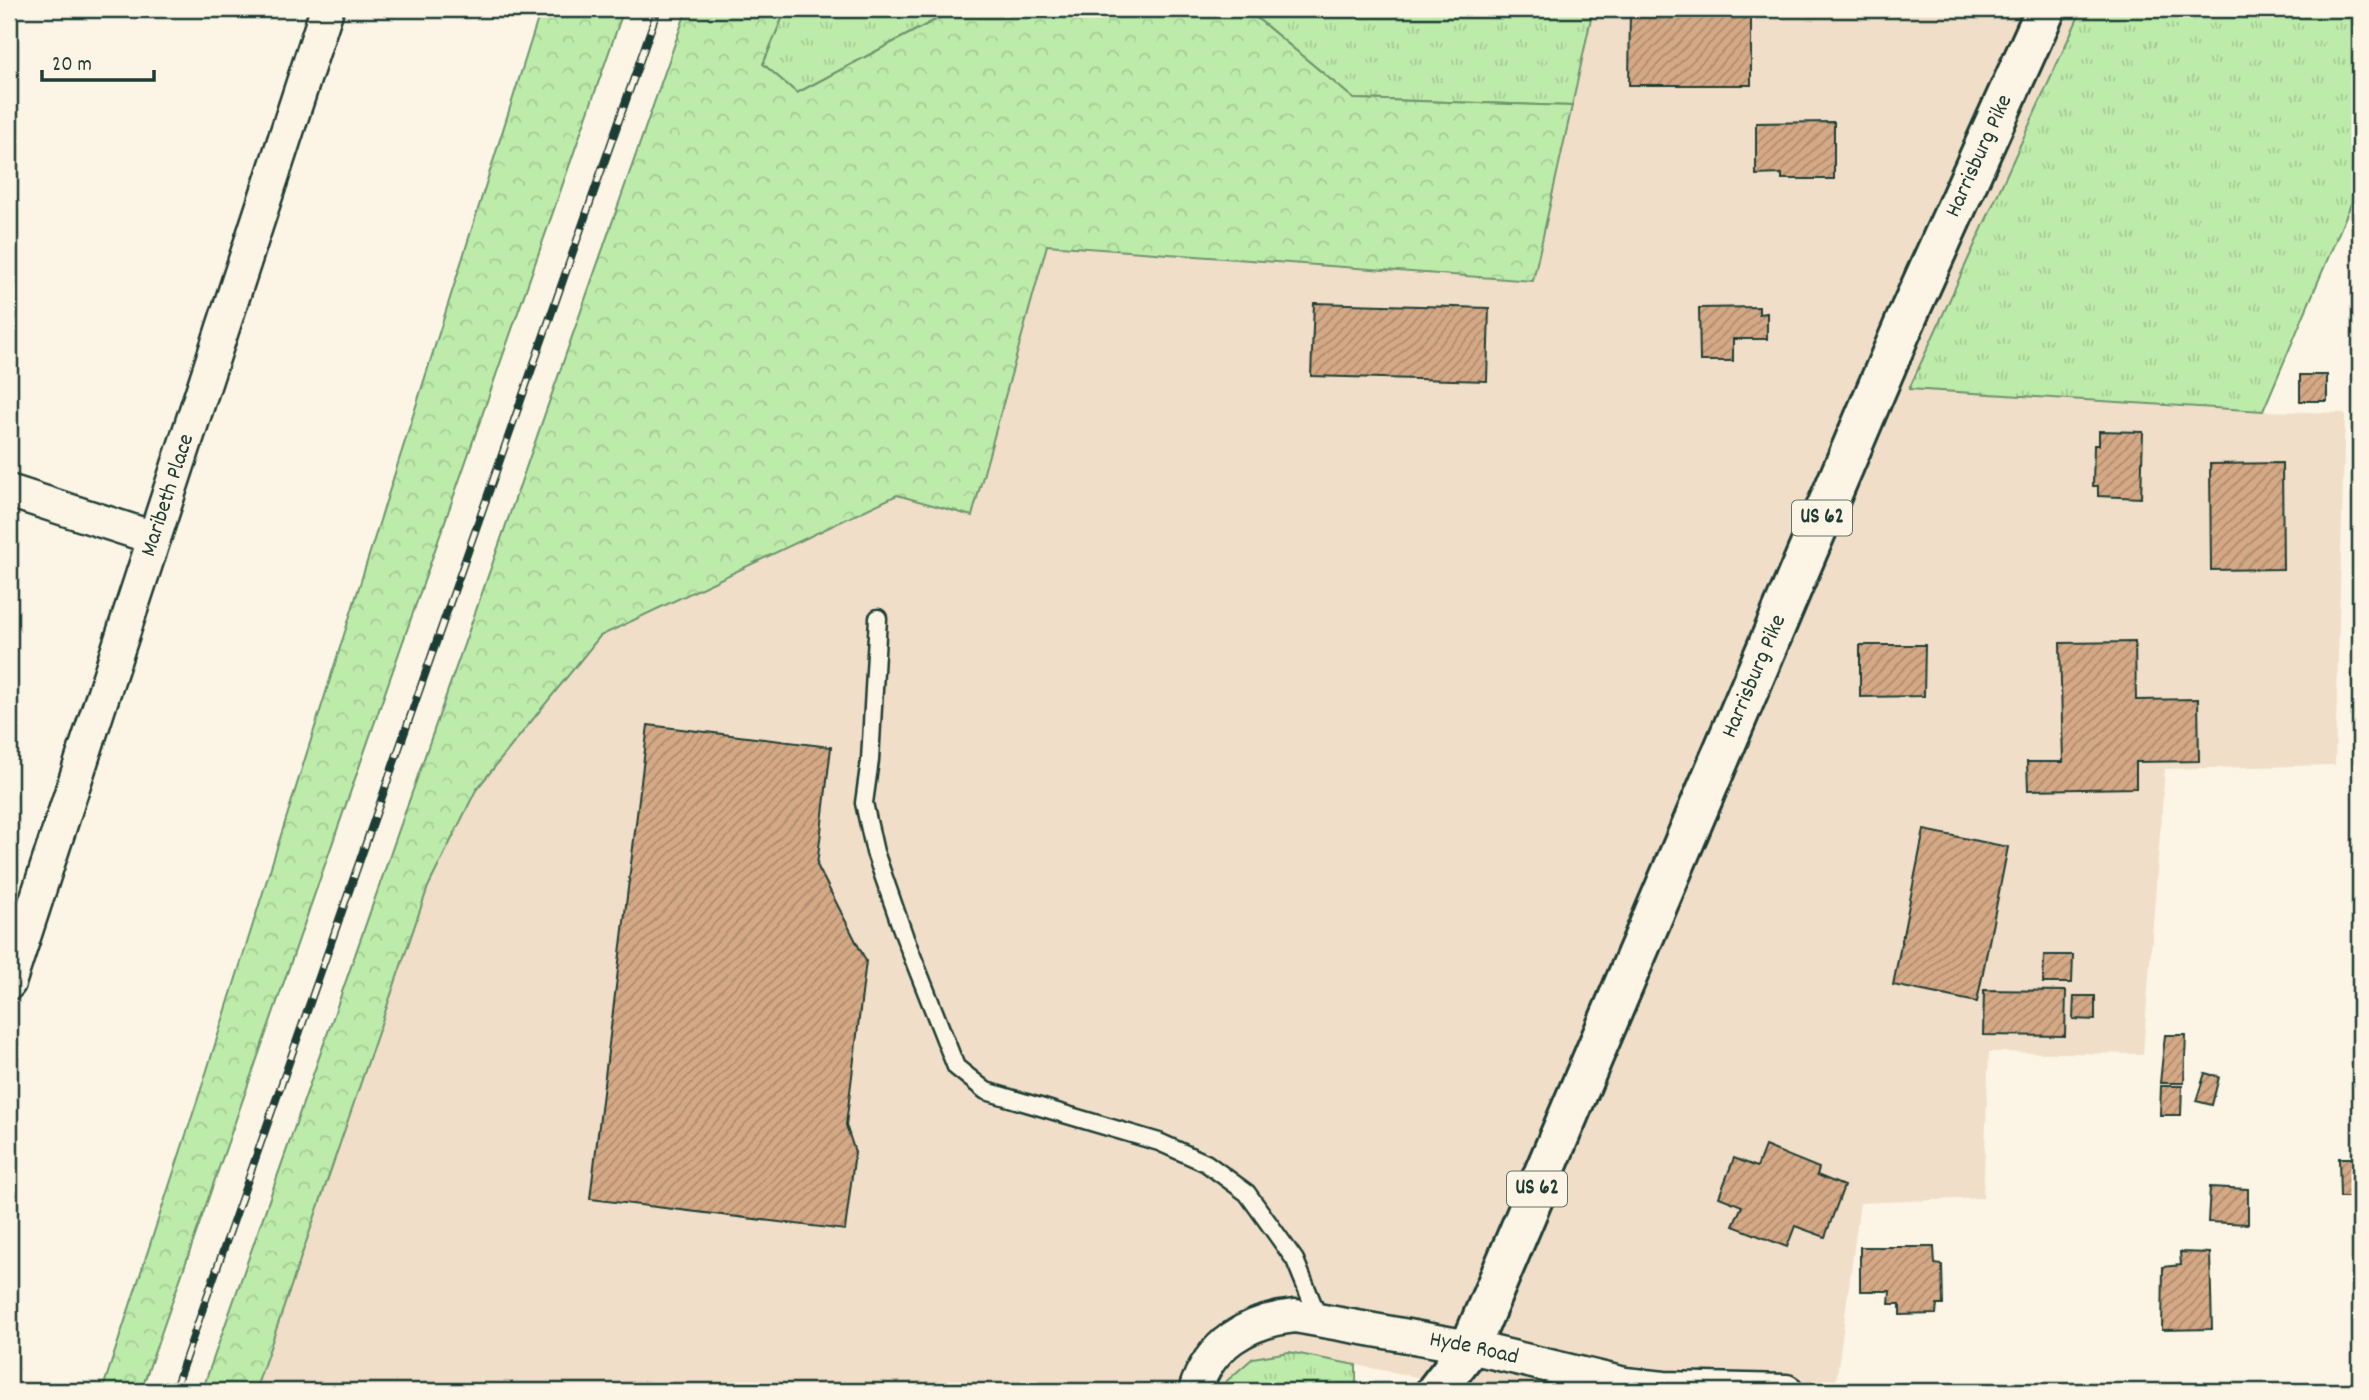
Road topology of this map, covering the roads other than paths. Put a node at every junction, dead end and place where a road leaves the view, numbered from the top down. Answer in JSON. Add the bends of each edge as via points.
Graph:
{"nodes":[{"id":1,"x":327,"y":9,"type":"edge"},
{"id":2,"x":2046,"y":9,"type":"edge"},
{"id":3,"x":9,"y":491,"type":"edge"},
{"id":4,"x":154,"y":538,"type":"junction"},
{"id":5,"x":878,"y":618,"type":"dead end"},
{"id":6,"x":10,"y":978,"type":"edge"},
{"id":7,"x":1319,"y":1319,"type":"junction"},
{"id":8,"x":1470,"y":1348,"type":"junction"},
{"id":9,"x":1195,"y":1391,"type":"edge"},
{"id":10,"x":1436,"y":1391,"type":"edge"},
{"id":11,"x":1467,"y":1391,"type":"edge"},
{"id":12,"x":1786,"y":1391,"type":"edge"}],
"edges":[{"from":1,"to":4,"type":"street","name":"Maribeth Place"},
{"from":2,"to":8,"type":"main road","name":"Harrisburg Pike","number":"US 62","via":[[1911,308]]},
{"from":3,"to":4,"type":"street"},
{"from":4,"to":6,"type":"street","name":"Maribeth Place"},
{"from":5,"to":7,"type":"lane","via":[[864,803],[875,852],[956,1067],[986,1091],[1159,1142],[1206,1163],[1247,1193],[1295,1260]]},
{"from":7,"to":8,"type":"street","name":"Hyde Road"},
{"from":7,"to":9,"type":"street","name":"Hyde Road","via":[[1295,1316],[1248,1327],[1210,1358]]},
{"from":8,"to":10,"type":"main road","name":"Harrisburg Pike","number":"US 62"},
{"from":8,"to":11,"type":"main road","name":"Harrisburg Pike","number":"US 62"},
{"from":8,"to":12,"type":"street","name":"Hyde Road","via":[[1625,1384]]}]}
